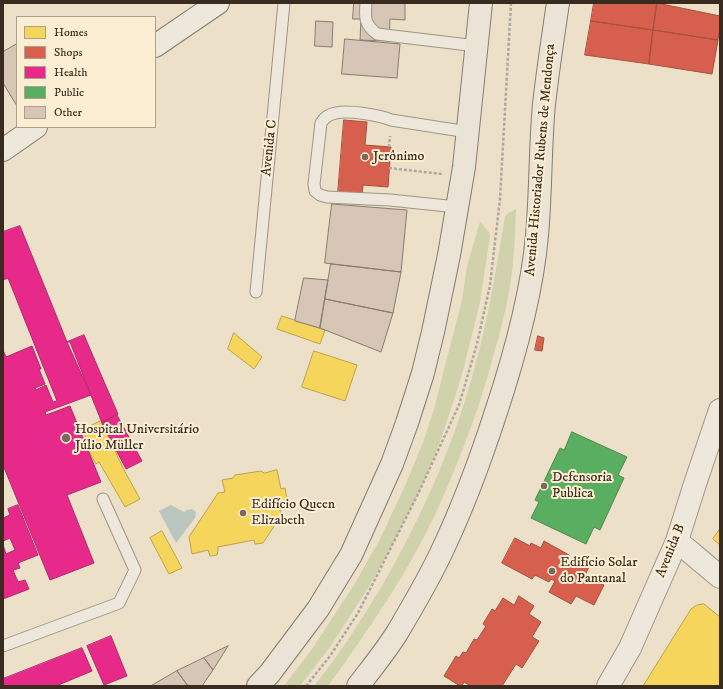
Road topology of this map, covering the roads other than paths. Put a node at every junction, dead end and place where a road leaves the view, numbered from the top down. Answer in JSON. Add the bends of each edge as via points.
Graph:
{"nodes":[{"id":1,"x":218,"y":3,"type":"edge"},
{"id":2,"x":284,"y":3,"type":"edge"},
{"id":3,"x":366,"y":3,"type":"edge"},
{"id":4,"x":481,"y":3,"type":"edge"},
{"id":5,"x":558,"y":3,"type":"edge"},
{"id":6,"x":156,"y":45,"type":"edge"},
{"id":7,"x":477,"y":46,"type":"junction"},
{"id":8,"x":34,"y":128,"type":"edge"},
{"id":9,"x":468,"y":132,"type":"junction"},
{"id":10,"x":5,"y":143,"type":"edge"},
{"id":11,"x":457,"y":207,"type":"junction"},
{"id":12,"x":256,"y":292,"type":"dead end"},
{"id":13,"x":720,"y":410,"type":"edge"},
{"id":14,"x":103,"y":499,"type":"dead end"},
{"id":15,"x":677,"y":542,"type":"junction"},
{"id":16,"x":720,"y":577,"type":"edge"},
{"id":17,"x":3,"y":646,"type":"edge"},
{"id":18,"x":258,"y":686,"type":"edge"},
{"id":19,"x":358,"y":686,"type":"edge"},
{"id":20,"x":608,"y":686,"type":"edge"}],
"edges":[{"from":1,"to":6,"type":"street"},
{"from":2,"to":12,"type":"lane","name":"Avenida C"},
{"from":3,"to":7,"type":"lane","via":[[365,19],[377,34]]},
{"from":4,"to":7,"type":"main road"},
{"from":5,"to":19,"type":"main road","name":"Avenida Historiador Rubens de Mendonça","via":[[544,105],[536,242],[517,343],[503,391],[462,505],[442,550],[396,635]]},
{"from":7,"to":9,"type":"main road"},
{"from":8,"to":10,"type":"street"},
{"from":9,"to":11,"type":"main road"},
{"from":9,"to":11,"type":"lane","via":[[351,113],[336,113],[324,118],[320,123],[314,184],[315,191],[320,195]]},
{"from":11,"to":18,"type":"main road","via":[[423,373],[392,464],[351,556],[318,609]]},
{"from":13,"to":15,"type":"street","name":"Avenida B"},
{"from":14,"to":17,"type":"lane","via":[[135,570],[118,603]]},
{"from":15,"to":16,"type":"street"},
{"from":15,"to":20,"type":"street","name":"Avenida B","via":[[630,648]]}]}
